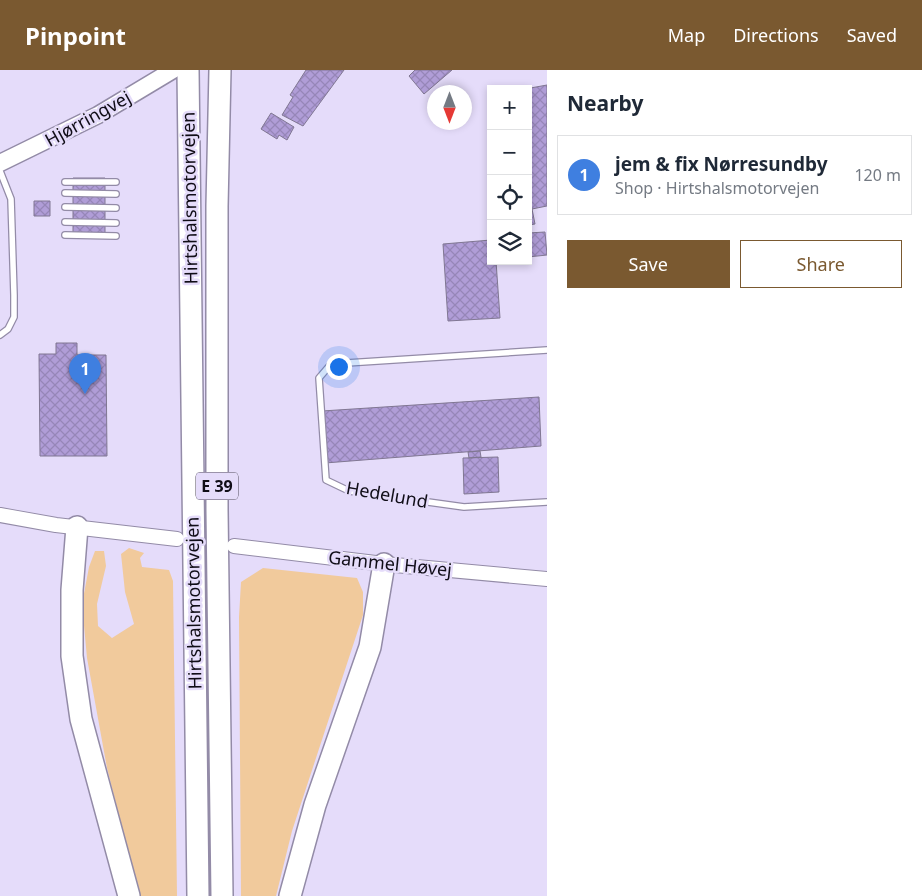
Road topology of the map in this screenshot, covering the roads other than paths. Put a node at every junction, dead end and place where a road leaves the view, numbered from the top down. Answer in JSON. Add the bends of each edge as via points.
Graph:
{"nodes":[{"id":1,"x":174,"y":70,"type":"edge"},
{"id":2,"x":188,"y":70,"type":"edge"},
{"id":3,"x":220,"y":73,"type":"edge"},
{"id":4,"x":0,"y":163,"type":"edge"},
{"id":5,"x":0,"y":171,"type":"edge"},
{"id":6,"x":65,"y":182,"type":"dead end"},
{"id":7,"x":116,"y":182,"type":"dead end"},
{"id":8,"x":65,"y":193,"type":"dead end"},
{"id":9,"x":116,"y":194,"type":"dead end"},
{"id":10,"x":65,"y":207,"type":"dead end"},
{"id":11,"x":116,"y":208,"type":"dead end"},
{"id":12,"x":65,"y":222,"type":"dead end"},
{"id":13,"x":116,"y":223,"type":"dead end"},
{"id":14,"x":65,"y":235,"type":"dead end"},
{"id":15,"x":116,"y":236,"type":"dead end"},
{"id":16,"x":0,"y":335,"type":"edge"},
{"id":17,"x":547,"y":350,"type":"edge"},
{"id":18,"x":547,"y":502,"type":"edge"},
{"id":19,"x":0,"y":515,"type":"edge"},
{"id":20,"x":77,"y":527,"type":"junction"},
{"id":21,"x":177,"y":539,"type":"dead end"},
{"id":22,"x":234,"y":546,"type":"dead end"},
{"id":23,"x":384,"y":564,"type":"junction"},
{"id":24,"x":547,"y":580,"type":"edge"},
{"id":25,"x":128,"y":896,"type":"edge"},
{"id":26,"x":198,"y":896,"type":"edge"},
{"id":27,"x":222,"y":896,"type":"edge"},
{"id":28,"x":290,"y":896,"type":"edge"}],
"edges":[{"from":1,"to":4,"type":"main road","name":"Hjørringvej","via":[[98,115]]},
{"from":2,"to":26,"type":"highway","name":"Hirtshalsmotorvejen","number":"E 39"},
{"from":3,"to":27,"type":"highway","name":"Hirtshalsmotorvejen","number":"E 39","via":[[217,510]]},
{"from":5,"to":16,"type":"lane","via":[[11,199],[14,317],[8,329]]},
{"from":6,"to":7,"type":"lane"},
{"from":8,"to":9,"type":"lane"},
{"from":10,"to":11,"type":"lane"},
{"from":12,"to":13,"type":"lane"},
{"from":14,"to":15,"type":"lane"},
{"from":17,"to":18,"type":"lane","name":"Hedelund","via":[[331,364],[319,378],[326,480],[349,491],[464,507]]},
{"from":19,"to":20,"type":"street"},
{"from":20,"to":21,"type":"street"},
{"from":20,"to":25,"type":"highway","via":[[72,590],[72,656],[80,710]]},
{"from":22,"to":23,"type":"street","name":"Gammel Høvej"},
{"from":23,"to":24,"type":"street","name":"Gammel Høvej"},
{"from":23,"to":28,"type":"highway","via":[[370,648],[315,805]]}]}
